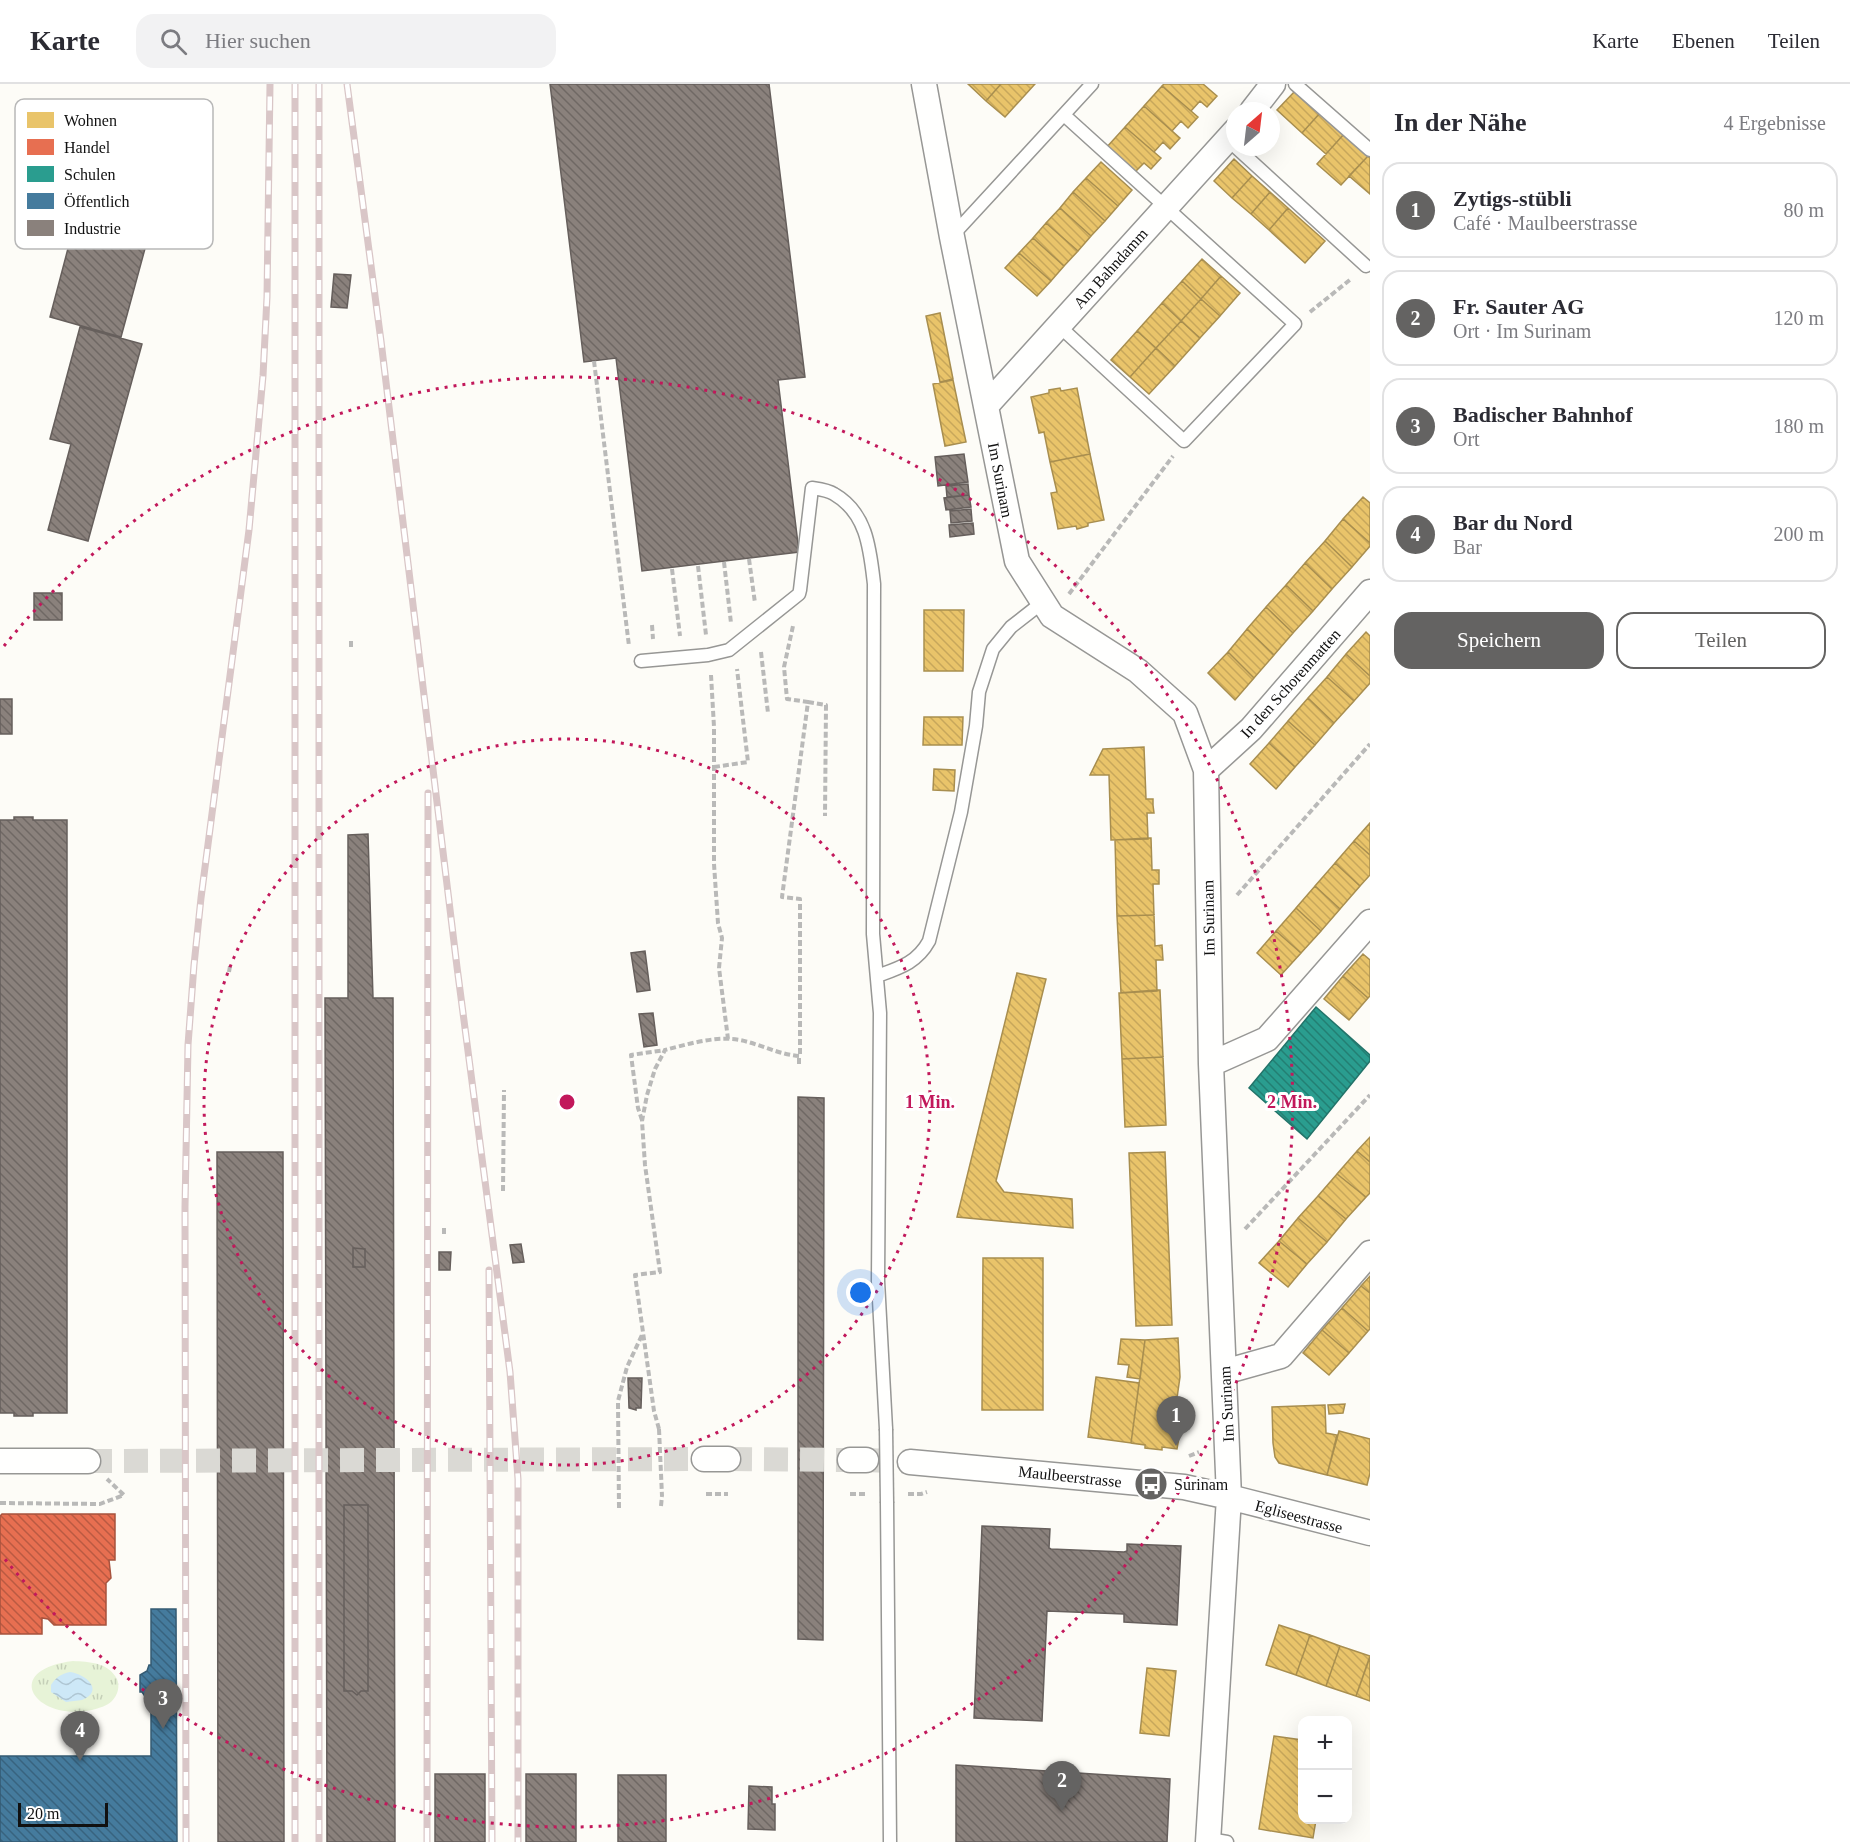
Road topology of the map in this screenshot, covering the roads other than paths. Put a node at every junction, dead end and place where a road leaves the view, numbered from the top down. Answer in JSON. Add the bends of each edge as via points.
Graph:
{"nodes":[{"id":1,"x":924,"y":84,"type":"edge"},
{"id":2,"x":1092,"y":84,"type":"edge"},
{"id":3,"x":1274,"y":84,"type":"edge"},
{"id":4,"x":1295,"y":84,"type":"edge"},
{"id":5,"x":1259,"y":102,"type":"edge"},
{"id":6,"x":1064,"y":115,"type":"junction"},
{"id":7,"x":1226,"y":141,"type":"edge"},
{"id":8,"x":1370,"y":150,"type":"edge"},
{"id":9,"x":1252,"y":156,"type":"edge"},
{"id":10,"x":1165,"y":207,"type":"junction"},
{"id":11,"x":952,"y":237,"type":"junction"},
{"id":12,"x":1366,"y":266,"type":"road end"},
{"id":13,"x":1058,"y":325,"type":"junction"},
{"id":14,"x":986,"y":406,"type":"junction"},
{"id":15,"x":1370,"y":592,"type":"edge"},
{"id":16,"x":1048,"y":609,"type":"junction"},
{"id":17,"x":641,"y":661,"type":"dead end"},
{"id":18,"x":1206,"y":770,"type":"junction"},
{"id":19,"x":1370,"y":922,"type":"edge"},
{"id":20,"x":877,"y":976,"type":"junction"},
{"id":21,"x":1211,"y":1064,"type":"junction"},
{"id":22,"x":1370,"y":1254,"type":"edge"},
{"id":23,"x":1224,"y":1372,"type":"junction"},
{"id":24,"x":704,"y":1459,"type":"tunnel mouth"},
{"id":25,"x":728,"y":1460,"type":"tunnel mouth"},
{"id":26,"x":0,"y":1461,"type":"edge"},
{"id":27,"x":88,"y":1461,"type":"tunnel mouth"},
{"id":28,"x":910,"y":1462,"type":"tunnel mouth"},
{"id":29,"x":1229,"y":1497,"type":"junction"},
{"id":30,"x":1370,"y":1533,"type":"edge"},
{"id":31,"x":1214,"y":1841,"type":"edge"},
{"id":32,"x":890,"y":1842,"type":"edge"}],
"edges":[{"from":1,"to":11,"type":"street","name":"Im Surinam"},
{"from":2,"to":6,"type":"lane"},
{"from":3,"to":5,"type":"street"},
{"from":4,"to":8,"type":"lane"},
{"from":6,"to":10,"type":"lane"},
{"from":6,"to":11,"type":"lane"},
{"from":7,"to":10,"type":"street","name":"Am Bahndamm"},
{"from":9,"to":12,"type":"lane"},
{"from":10,"to":13,"type":"street","name":"Am Bahndamm"},
{"from":10,"to":13,"type":"lane","via":[[1295,324],[1184,441]]},
{"from":11,"to":14,"type":"street","name":"Im Surinam"},
{"from":13,"to":14,"type":"street","name":"Am Bahndamm"},
{"from":14,"to":16,"type":"street","name":"Im Surinam","via":[[1017,561]]},
{"from":15,"to":18,"type":"street","name":"In den Schorenmatten","via":[[1251,729]]},
{"from":16,"to":18,"type":"street","name":"Im Surinam","via":[[1138,671],[1185,713]]},
{"from":16,"to":20,"type":"lane","via":[[1011,627],[993,649],[979,692],[961,813],[929,941],[921,955],[910,963]]},
{"from":17,"to":20,"type":"lane","via":[[708,655],[734,646],[800,590],[812,488],[833,493],[853,509],[867,536],[874,584],[873,934]]},
{"from":18,"to":21,"type":"street","name":"Im Surinam"},
{"from":19,"to":21,"type":"street","via":[[1267,1039]]},
{"from":20,"to":32,"type":"lane","bridge":true,"via":[[878,1281],[886,1429]]},
{"from":21,"to":23,"type":"street","name":"Im Surinam"},
{"from":22,"to":23,"type":"street","via":[[1281,1356]]},
{"from":23,"to":29,"type":"street","name":"Im Surinam"},
{"from":24,"to":25,"type":"street"},
{"from":26,"to":27,"type":"street"},
{"from":28,"to":29,"type":"street","name":"Maulbeerstrasse","via":[[1184,1487]]},
{"from":29,"to":30,"type":"street","name":"Egliseestrasse"},
{"from":29,"to":31,"type":"street","name":"Im Surinam"}]}
